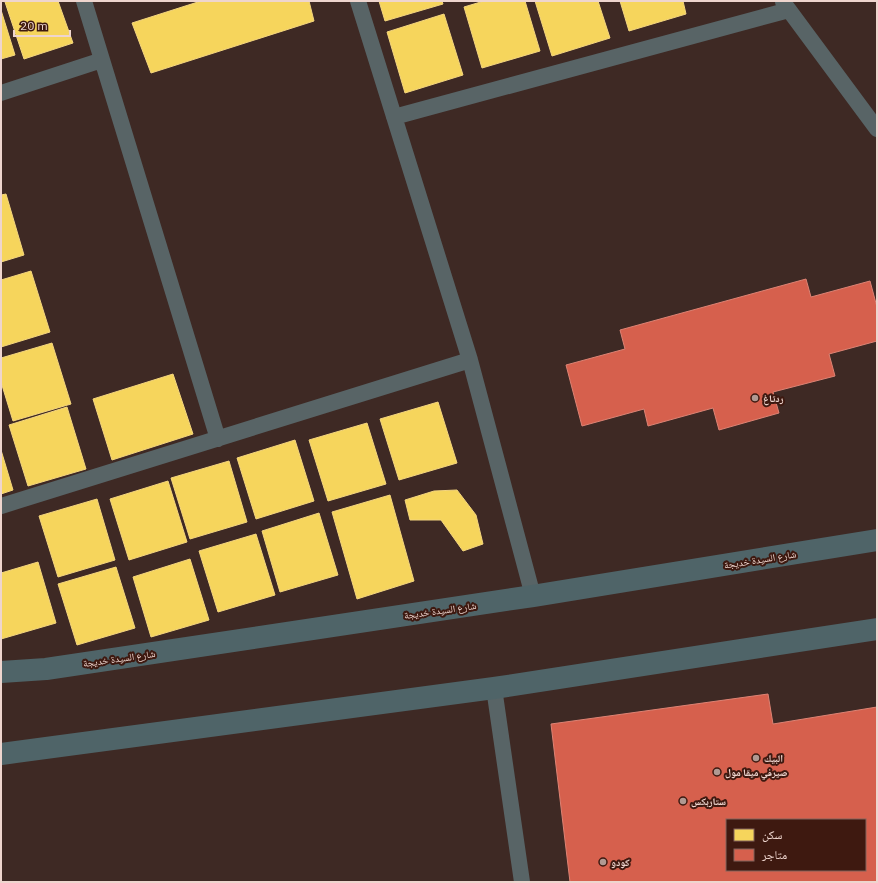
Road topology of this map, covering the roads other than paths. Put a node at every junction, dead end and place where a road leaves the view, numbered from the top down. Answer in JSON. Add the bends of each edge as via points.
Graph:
{"nodes":[{"id":1,"x":84,"y":1,"type":"edge"},
{"id":2,"x":358,"y":1,"type":"edge"},
{"id":3,"x":786,"y":6,"type":"edge"},
{"id":4,"x":102,"y":60,"type":"junction"},
{"id":5,"x":1,"y":93,"type":"edge"},
{"id":6,"x":394,"y":117,"type":"junction"},
{"id":7,"x":877,"y":129,"type":"edge"},
{"id":8,"x":470,"y":360,"type":"junction"},
{"id":9,"x":218,"y":439,"type":"junction"},
{"id":10,"x":1,"y":506,"type":"edge"},
{"id":11,"x":877,"y":540,"type":"edge"},
{"id":12,"x":533,"y":596,"type":"junction"},
{"id":13,"x":877,"y":629,"type":"edge"},
{"id":14,"x":1,"y":672,"type":"edge"},
{"id":15,"x":494,"y":688,"type":"junction"},
{"id":16,"x":1,"y":754,"type":"edge"},
{"id":17,"x":522,"y":882,"type":"edge"}],
"edges":[{"from":1,"to":4,"type":"street"},
{"from":2,"to":6,"type":"street"},
{"from":3,"to":6,"type":"street"},
{"from":3,"to":7,"type":"street"},
{"from":4,"to":5,"type":"street"},
{"from":4,"to":9,"type":"street"},
{"from":6,"to":8,"type":"street"},
{"from":8,"to":9,"type":"street"},
{"from":8,"to":12,"type":"street"},
{"from":9,"to":10,"type":"street"},
{"from":11,"to":12,"type":"street","name":"شارع السيدة خديجة"},
{"from":12,"to":14,"type":"street","name":"شارع السيدة خديجة","via":[[46,669]]},
{"from":13,"to":15,"type":"street"},
{"from":15,"to":16,"type":"street"},
{"from":15,"to":17,"type":"street"}]}
